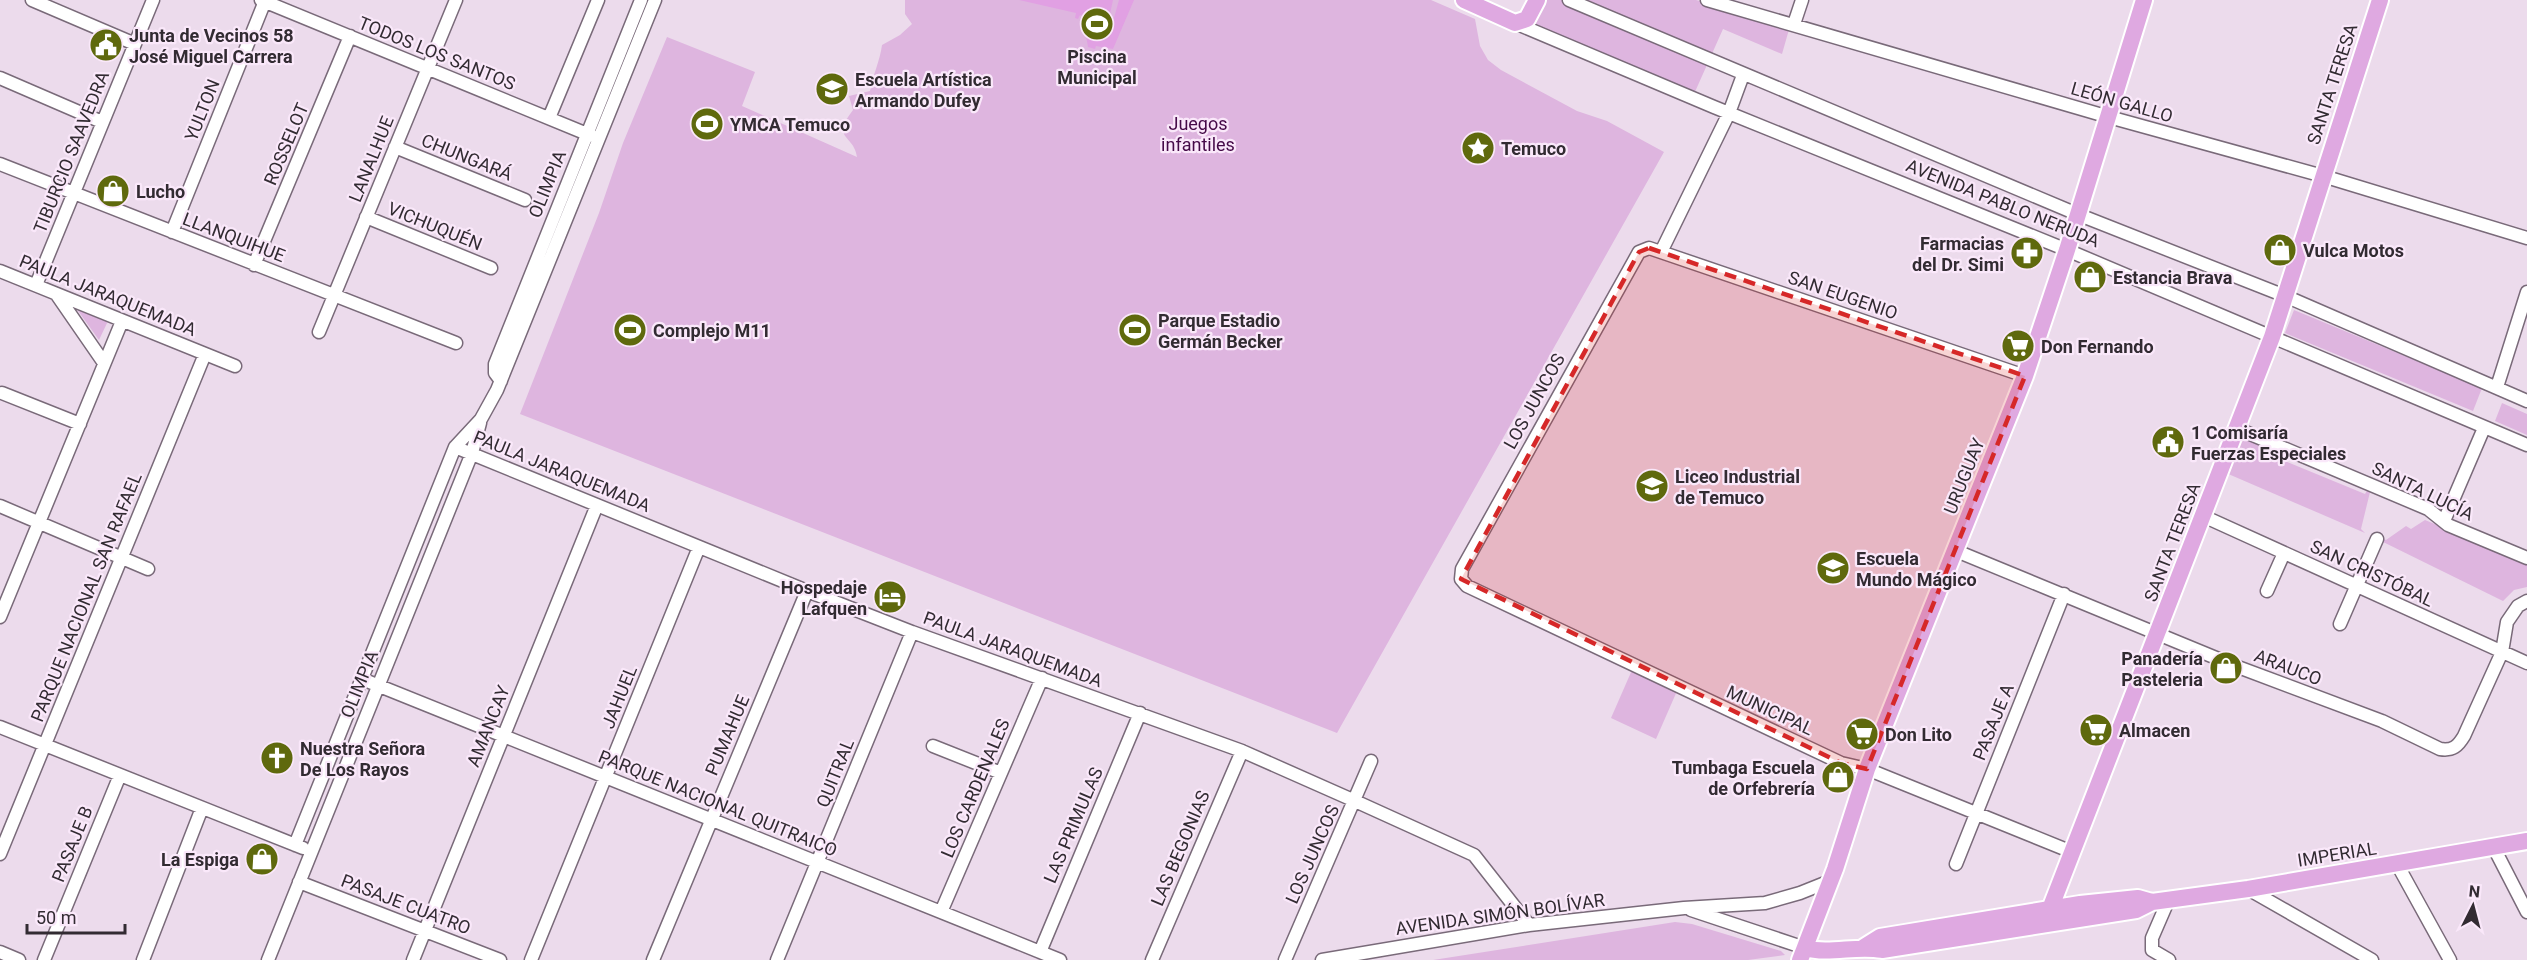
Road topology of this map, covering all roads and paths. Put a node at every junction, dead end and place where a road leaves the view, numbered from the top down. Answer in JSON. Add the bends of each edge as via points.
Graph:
{"nodes":[{"id":1,"x":32,"y":0,"type":"edge"},
{"id":2,"x":153,"y":0,"type":"edge"},
{"id":3,"x":456,"y":0,"type":"edge"},
{"id":4,"x":598,"y":0,"type":"edge"},
{"id":5,"x":641,"y":0,"type":"edge"},
{"id":6,"x":655,"y":0,"type":"edge"},
{"id":7,"x":1464,"y":0,"type":"edge"},
{"id":8,"x":1537,"y":0,"type":"edge"},
{"id":9,"x":1569,"y":0,"type":"edge"},
{"id":10,"x":1707,"y":0,"type":"edge"},
{"id":11,"x":1802,"y":0,"type":"edge"},
{"id":12,"x":2144,"y":0,"type":"edge"},
{"id":13,"x":2380,"y":0,"type":"edge"},
{"id":14,"x":263,"y":1,"type":"edge"},
{"id":15,"x":1515,"y":23,"type":"junction"},
{"id":16,"x":1794,"y":24,"type":"junction"},
{"id":17,"x":350,"y":36,"type":"junction"},
{"id":18,"x":135,"y":44,"type":"junction"},
{"id":19,"x":428,"y":68,"type":"junction"},
{"id":20,"x":1743,"y":75,"type":"junction"},
{"id":21,"x":0,"y":78,"type":"edge"},
{"id":22,"x":1729,"y":113,"type":"junction"},
{"id":23,"x":2109,"y":117,"type":"junction"},
{"id":24,"x":549,"y":118,"type":"junction"},
{"id":25,"x":102,"y":122,"type":"junction"},
{"id":26,"x":586,"y":134,"type":"junction"},
{"id":27,"x":599,"y":139,"type":"junction"},
{"id":28,"x":395,"y":147,"type":"junction"},
{"id":29,"x":0,"y":164,"type":"edge"},
{"id":30,"x":2323,"y":176,"type":"junction"},
{"id":31,"x":73,"y":194,"type":"junction"},
{"id":32,"x":525,"y":200,"type":"dead end"},
{"id":33,"x":2077,"y":214,"type":"junction"},
{"id":34,"x":366,"y":217,"type":"junction"},
{"id":35,"x":172,"y":232,"type":"junction"},
{"id":36,"x":2527,"y":238,"type":"edge"},
{"id":37,"x":1655,"y":250,"type":"junction"},
{"id":38,"x":2067,"y":250,"type":"junction"},
{"id":39,"x":254,"y":265,"type":"junction"},
{"id":40,"x":491,"y":268,"type":"dead end"},
{"id":41,"x":0,"y":271,"type":"edge"},
{"id":42,"x":36,"y":285,"type":"junction"},
{"id":43,"x":2527,"y":292,"type":"edge"},
{"id":44,"x":57,"y":294,"type":"junction"},
{"id":45,"x":335,"y":295,"type":"junction"},
{"id":46,"x":2285,"y":296,"type":"junction"},
{"id":47,"x":122,"y":321,"type":"junction"},
{"id":48,"x":319,"y":332,"type":"dead end"},
{"id":49,"x":2272,"y":337,"type":"junction"},
{"id":50,"x":456,"y":342,"type":"dead end"},
{"id":51,"x":205,"y":354,"type":"junction"},
{"id":52,"x":104,"y":363,"type":"junction"},
{"id":53,"x":235,"y":366,"type":"dead end"},
{"id":54,"x":2025,"y":376,"type":"junction"},
{"id":55,"x":501,"y":381,"type":"junction"},
{"id":56,"x":2497,"y":387,"type":"junction"},
{"id":57,"x":2,"y":393,"type":"dead end"},
{"id":58,"x":2527,"y":401,"type":"edge"},
{"id":59,"x":481,"y":419,"type":"junction"},
{"id":60,"x":80,"y":424,"type":"junction"},
{"id":61,"x":2236,"y":428,"type":"junction"},
{"id":62,"x":2484,"y":428,"type":"junction"},
{"id":63,"x":2527,"y":445,"type":"edge"},
{"id":64,"x":455,"y":447,"type":"junction"},
{"id":65,"x":472,"y":453,"type":"junction"},
{"id":66,"x":597,"y":505,"type":"junction"},
{"id":67,"x":0,"y":506,"type":"edge"},
{"id":68,"x":2203,"y":516,"type":"junction"},
{"id":69,"x":2444,"y":521,"type":"junction"},
{"id":70,"x":39,"y":523,"type":"junction"},
{"id":71,"x":2377,"y":539,"type":"dead end"},
{"id":72,"x":699,"y":548,"type":"junction"},
{"id":73,"x":1954,"y":550,"type":"junction"},
{"id":74,"x":2284,"y":553,"type":"junction"},
{"id":75,"x":122,"y":557,"type":"junction"},
{"id":76,"x":2527,"y":558,"type":"edge"},
{"id":77,"x":148,"y":569,"type":"dead end"},
{"id":78,"x":1461,"y":579,"type":"joint"},
{"id":79,"x":2356,"y":586,"type":"junction"},
{"id":80,"x":807,"y":591,"type":"junction"},
{"id":81,"x":2267,"y":591,"type":"dead end"},
{"id":82,"x":2064,"y":594,"type":"junction"},
{"id":83,"x":2527,"y":601,"type":"edge"},
{"id":84,"x":0,"y":617,"type":"edge"},
{"id":85,"x":2340,"y":624,"type":"dead end"},
{"id":86,"x":912,"y":632,"type":"junction"},
{"id":87,"x":2157,"y":633,"type":"junction"},
{"id":88,"x":2502,"y":652,"type":"junction"},
{"id":89,"x":2527,"y":663,"type":"edge"},
{"id":90,"x":1041,"y":678,"type":"junction"},
{"id":91,"x":362,"y":679,"type":"junction"},
{"id":92,"x":378,"y":685,"type":"junction"},
{"id":93,"x":1140,"y":713,"type":"junction"},
{"id":94,"x":0,"y":727,"type":"edge"},
{"id":95,"x":504,"y":736,"type":"junction"},
{"id":96,"x":45,"y":745,"type":"junction"},
{"id":97,"x":933,"y":746,"type":"dead end"},
{"id":98,"x":1242,"y":751,"type":"junction"},
{"id":99,"x":1371,"y":761,"type":"dead end"},
{"id":100,"x":1867,"y":769,"type":"junction"},
{"id":101,"x":1001,"y":773,"type":"junction"},
{"id":102,"x":120,"y":775,"type":"junction"},
{"id":103,"x":606,"y":777,"type":"junction"},
{"id":104,"x":1355,"y":801,"type":"junction"},
{"id":105,"x":202,"y":808,"type":"junction"},
{"id":106,"x":1976,"y":813,"type":"junction"},
{"id":107,"x":711,"y":819,"type":"junction"},
{"id":108,"x":2527,"y":841,"type":"edge"},
{"id":109,"x":295,"y":845,"type":"junction"},
{"id":110,"x":2494,"y":848,"type":"junction"},
{"id":111,"x":311,"y":851,"type":"junction"},
{"id":112,"x":2072,"y":852,"type":"junction"},
{"id":113,"x":0,"y":854,"type":"edge"},
{"id":114,"x":818,"y":862,"type":"junction"},
{"id":115,"x":1956,"y":864,"type":"dead end"},
{"id":116,"x":2397,"y":864,"type":"junction"},
{"id":117,"x":1830,"y":881,"type":"junction"},
{"id":118,"x":299,"y":882,"type":"junction"},
{"id":119,"x":2248,"y":889,"type":"junction"},
{"id":120,"x":2160,"y":902,"type":"junction"},
{"id":121,"x":1684,"y":908,"type":"junction"},
{"id":122,"x":940,"y":912,"type":"junction"},
{"id":123,"x":2527,"y":912,"type":"edge"},
{"id":124,"x":2048,"y":915,"type":"junction"},
{"id":125,"x":1529,"y":925,"type":"junction"},
{"id":126,"x":424,"y":932,"type":"junction"},
{"id":127,"x":0,"y":952,"type":"edge"},
{"id":128,"x":1040,"y":952,"type":"junction"},
{"id":129,"x":1807,"y":954,"type":"edge"},
{"id":130,"x":1835,"y":955,"type":"edge"},
{"id":131,"x":19,"y":960,"type":"edge"},
{"id":132,"x":44,"y":960,"type":"edge"},
{"id":133,"x":142,"y":960,"type":"edge"},
{"id":134,"x":268,"y":960,"type":"edge"},
{"id":135,"x":413,"y":960,"type":"edge"},
{"id":136,"x":500,"y":960,"type":"edge"},
{"id":137,"x":531,"y":960,"type":"edge"},
{"id":138,"x":653,"y":960,"type":"edge"},
{"id":139,"x":777,"y":960,"type":"edge"},
{"id":140,"x":1060,"y":960,"type":"edge"},
{"id":141,"x":1152,"y":960,"type":"edge"},
{"id":142,"x":1285,"y":960,"type":"edge"},
{"id":143,"x":1322,"y":960,"type":"edge"},
{"id":144,"x":2169,"y":960,"type":"edge"},
{"id":145,"x":2372,"y":960,"type":"edge"},
{"id":146,"x":2450,"y":960,"type":"edge"}],
"edges":[{"from":1,"to":18,"type":"street"},
{"from":2,"to":18,"type":"street","name":"TIBURCIO SAAVEDRA"},
{"from":3,"to":19,"type":"street","name":"LANALHUE"},
{"from":4,"to":24,"type":"street"},
{"from":5,"to":26,"type":"street","name":"OLIMPIA"},
{"from":6,"to":27,"type":"street","name":"OLIMPIA"},
{"from":7,"to":15,"type":"main road","name":"AVENIDA PABLO NERUDA"},
{"from":8,"to":15,"type":"main road","via":[[1527,19]]},
{"from":9,"to":20,"type":"street","name":"AVENIDA PABLO NERUDA"},
{"from":10,"to":16,"type":"street","name":"LEÓN GALLO"},
{"from":11,"to":16,"type":"street"},
{"from":12,"to":23,"type":"main road","name":"URUGUAY"},
{"from":13,"to":30,"type":"main road","name":"SANTA TERESA"},
{"from":14,"to":17,"type":"street","name":"TODOS LOS SANTOS"},
{"from":14,"to":35,"type":"street","name":"YULTON"},
{"from":15,"to":22,"type":"street","name":"AVENIDA PABLO NERUDA"},
{"from":16,"to":23,"type":"street","name":"LEÓN GALLO"},
{"from":17,"to":19,"type":"street","name":"TODOS LOS SANTOS"},
{"from":17,"to":39,"type":"street","name":"ROSSELOT"},
{"from":18,"to":25,"type":"street","name":"TIBURCIO SAAVEDRA"},
{"from":19,"to":24,"type":"street","name":"TODOS LOS SANTOS"},
{"from":19,"to":28,"type":"street","name":"LANALHUE"},
{"from":20,"to":22,"type":"street","name":"LOS JUNCOS"},
{"from":20,"to":33,"type":"street","name":"AVENIDA PABLO NERUDA"},
{"from":21,"to":25,"type":"street"},
{"from":22,"to":37,"type":"street","name":"LOS JUNCOS"},
{"from":22,"to":38,"type":"street","name":"AVENIDA PABLO NERUDA"},
{"from":23,"to":30,"type":"street","name":"LEÓN GALLO"},
{"from":23,"to":33,"type":"main road","name":"URUGUAY"},
{"from":24,"to":26,"type":"street","name":"TODOS LOS SANTOS"},
{"from":25,"to":31,"type":"street","name":"TIBURCIO SAAVEDRA"},
{"from":26,"to":27,"type":"street","name":"TODOS LOS SANTOS"},
{"from":26,"to":55,"type":"street","name":"OLIMPIA","via":[[495,364],[495,374]]},
{"from":27,"to":55,"type":"street","name":"OLIMPIA"},
{"from":28,"to":32,"type":"street","name":"CHUNGARÁ"},
{"from":28,"to":34,"type":"street","name":"LANALHUE"},
{"from":29,"to":31,"type":"street","name":"LLANQUIHUE"},
{"from":30,"to":36,"type":"street","name":"LEÓN GALLO"},
{"from":30,"to":46,"type":"main road","name":"SANTA TERESA"},
{"from":31,"to":35,"type":"street","name":"LLANQUIHUE"},
{"from":31,"to":42,"type":"street","name":"TIBURCIO SAAVEDRA"},
{"from":33,"to":38,"type":"main road","name":"URUGUAY"},
{"from":33,"to":46,"type":"street","name":"AVENIDA PABLO NERUDA"},
{"from":34,"to":40,"type":"street","name":"VICHUQUÉN"},
{"from":34,"to":45,"type":"street","name":"LANALHUE"},
{"from":35,"to":39,"type":"street","name":"LLANQUIHUE"},
{"from":37,"to":54,"type":"street","name":"SAN EUGENIO"},
{"from":37,"to":78,"type":"street","name":"LOS JUNCOS","via":[[1639,252],[1462,569]]},
{"from":38,"to":49,"type":"street","name":"AVENIDA PABLO NERUDA"},
{"from":38,"to":54,"type":"main road","name":"URUGUAY"},
{"from":39,"to":45,"type":"street","name":"LLANQUIHUE"},
{"from":41,"to":42,"type":"street","name":"PAULA JARAQUEMADA"},
{"from":42,"to":44,"type":"street","name":"PAULA JARAQUEMADA"},
{"from":43,"to":56,"type":"street"},
{"from":44,"to":47,"type":"street","name":"PAULA JARAQUEMADA"},
{"from":44,"to":52,"type":"street"},
{"from":45,"to":48,"type":"street","name":"LANALHUE"},
{"from":45,"to":50,"type":"street","name":"LLANQUIHUE"},
{"from":46,"to":49,"type":"main road","name":"SANTA TERESA"},
{"from":46,"to":56,"type":"street","name":"AVENIDA PABLO NERUDA"},
{"from":47,"to":51,"type":"street","name":"PAULA JARAQUEMADA"},
{"from":47,"to":52,"type":"street"},
{"from":49,"to":61,"type":"main road","name":"SANTA TERESA"},
{"from":49,"to":62,"type":"street","name":"AVENIDA PABLO NERUDA"},
{"from":51,"to":53,"type":"street","name":"PAULA JARAQUEMADA"},
{"from":51,"to":75,"type":"street","name":"PARQUE NACIONAL SAN RAFAEL"},
{"from":52,"to":60,"type":"street"},
{"from":54,"to":73,"type":"main road","name":"URUGUAY"},
{"from":55,"to":59,"type":"street","name":"OLIMPIA"},
{"from":56,"to":58,"type":"street","name":"AVENIDA PABLO NERUDA"},
{"from":57,"to":60,"type":"street"},
{"from":59,"to":64,"type":"street","name":"OLIMPIA"},
{"from":59,"to":65,"type":"street","name":"OLIMPIA"},
{"from":60,"to":70,"type":"street"},
{"from":61,"to":68,"type":"main road","name":"SANTA TERESA"},
{"from":61,"to":69,"type":"street","name":"SANTA LUCÍA","via":[[2428,509]]},
{"from":62,"to":63,"type":"street","name":"AVENIDA PABLO NERUDA"},
{"from":62,"to":69,"type":"street"},
{"from":64,"to":65,"type":"street","name":"PAULA JARAQUEMADA"},
{"from":64,"to":91,"type":"street","name":"OLIMPIA"},
{"from":65,"to":66,"type":"street","name":"PAULA JARAQUEMADA"},
{"from":65,"to":92,"type":"street","name":"OLIMPIA"},
{"from":66,"to":72,"type":"street","name":"PAULA JARAQUEMADA"},
{"from":66,"to":95,"type":"street","name":"AMANCAY"},
{"from":67,"to":70,"type":"street"},
{"from":68,"to":74,"type":"street","name":"SAN CRISTÓBAL"},
{"from":68,"to":87,"type":"main road","name":"SANTA TERESA"},
{"from":69,"to":76,"type":"street","name":"SANTA LUCÍA"},
{"from":70,"to":75,"type":"street"},
{"from":70,"to":84,"type":"street"},
{"from":71,"to":79,"type":"street"},
{"from":72,"to":80,"type":"street","name":"PAULA JARAQUEMADA"},
{"from":72,"to":103,"type":"street","name":"JAHUEL"},
{"from":73,"to":82,"type":"street","name":"ARAUCO"},
{"from":73,"to":100,"type":"main road","name":"URUGUAY"},
{"from":74,"to":79,"type":"street","name":"SAN CRISTÓBAL"},
{"from":74,"to":81,"type":"street"},
{"from":75,"to":77,"type":"street"},
{"from":75,"to":96,"type":"street","name":"PARQUE NACIONAL SAN RAFAEL"},
{"from":78,"to":100,"type":"street","name":"MUNICIPAL","via":[[1467,586],[1842,764]]},
{"from":79,"to":85,"type":"street"},
{"from":79,"to":88,"type":"street","name":"SAN CRISTÓBAL"},
{"from":80,"to":86,"type":"street","name":"PAULA JARAQUEMADA"},
{"from":80,"to":107,"type":"street","name":"PUMAHUE"},
{"from":82,"to":87,"type":"street","name":"ARAUCO"},
{"from":82,"to":106,"type":"street","name":"PASAJE A"},
{"from":83,"to":88,"type":"street","name":"ARAUCO","via":[[2518,606],[2507,622]]},
{"from":86,"to":90,"type":"street","name":"PAULA JARAQUEMADA"},
{"from":86,"to":114,"type":"street","name":"QUITRAL"},
{"from":87,"to":88,"type":"street","name":"ARAUCO","via":[[2448,750],[2460,744]]},
{"from":87,"to":112,"type":"main road","name":"SANTA TERESA"},
{"from":88,"to":89,"type":"street","name":"SAN CRISTÓBAL"},
{"from":90,"to":93,"type":"street","name":"PAULA JARAQUEMADA"},
{"from":90,"to":101,"type":"street","name":"LOS CARDENALES"},
{"from":91,"to":92,"type":"street","name":"PARQUE NACIONAL QUITRAICO"},
{"from":91,"to":109,"type":"street","name":"OLIMPIA"},
{"from":92,"to":95,"type":"street","name":"PARQUE NACIONAL QUITRAICO"},
{"from":92,"to":111,"type":"street","name":"OLIMPIA"},
{"from":93,"to":98,"type":"street","name":"PAULA JARAQUEMADA"},
{"from":93,"to":128,"type":"street","name":"LAS PRIMULAS"},
{"from":94,"to":96,"type":"street"},
{"from":95,"to":103,"type":"street","name":"PARQUE NACIONAL QUITRAICO"},
{"from":95,"to":126,"type":"street","name":"AMANCAY"},
{"from":96,"to":102,"type":"street"},
{"from":96,"to":113,"type":"street","name":"PARQUE NACIONAL SAN RAFAEL"},
{"from":97,"to":101,"type":"street"},
{"from":98,"to":104,"type":"street","name":"PAULA JARAQUEMADA"},
{"from":98,"to":141,"type":"street","name":"LAS BEGONIAS"},
{"from":99,"to":104,"type":"street","name":"LOS JUNCOS"},
{"from":100,"to":106,"type":"street","name":"MUNICIPAL"},
{"from":100,"to":117,"type":"main road","name":"URUGUAY"},
{"from":101,"to":122,"type":"street","name":"LOS CARDENALES"},
{"from":102,"to":105,"type":"street"},
{"from":102,"to":132,"type":"street","name":"PASAJE B"},
{"from":103,"to":107,"type":"street","name":"PARQUE NACIONAL QUITRAICO"},
{"from":103,"to":137,"type":"street","name":"JAHUEL"},
{"from":104,"to":125,"type":"street","name":"PAULA JARAQUEMADA","via":[[1474,855]]},
{"from":104,"to":142,"type":"street","name":"LOS JUNCOS"},
{"from":105,"to":109,"type":"street"},
{"from":105,"to":133,"type":"street"},
{"from":106,"to":112,"type":"street","name":"MUNICIPAL"},
{"from":106,"to":115,"type":"street","name":"PASAJE A"},
{"from":107,"to":114,"type":"street","name":"PARQUE NACIONAL QUITRAICO"},
{"from":107,"to":138,"type":"street","name":"PUMAHUE"},
{"from":108,"to":110,"type":"main road","name":"IMPERIAL"},
{"from":109,"to":111,"type":"street"},
{"from":110,"to":116,"type":"main road","name":"IMPERIAL"},
{"from":110,"to":123,"type":"street"},
{"from":111,"to":118,"type":"street","name":"OLIMPIA"},
{"from":112,"to":124,"type":"main road","name":"SANTA TERESA"},
{"from":114,"to":122,"type":"street","name":"PARQUE NACIONAL QUITRAICO"},
{"from":114,"to":139,"type":"street","name":"QUITRAL"},
{"from":116,"to":119,"type":"main road","name":"IMPERIAL"},
{"from":116,"to":146,"type":"street"},
{"from":117,"to":121,"type":"street","name":"AVENIDA SIMÓN BOLÍVAR","via":[[1765,903]]},
{"from":117,"to":129,"type":"main road","name":"URUGUAY"},
{"from":118,"to":126,"type":"street","name":"PASAJE CUATRO"},
{"from":118,"to":134,"type":"street","name":"OLIMPIA"},
{"from":119,"to":120,"type":"main road","name":"IMPERIAL"},
{"from":119,"to":145,"type":"street"},
{"from":120,"to":124,"type":"main road","name":"IMPERIAL","via":[[2136,910]]},
{"from":120,"to":144,"type":"street","via":[[2152,950]]},
{"from":121,"to":125,"type":"street","name":"AVENIDA SIMÓN BOLÍVAR"},
{"from":121,"to":129,"type":"street","name":"AVENIDA SIMÓN BOLÍVAR"},
{"from":122,"to":128,"type":"street","name":"PARQUE NACIONAL QUITRAICO"},
{"from":124,"to":130,"type":"main road","name":"IMPERIAL","via":[[1882,950],[1864,947]]},
{"from":125,"to":143,"type":"street","name":"AVENIDA SIMÓN BOLÍVAR"},
{"from":126,"to":135,"type":"street","name":"AMANCAY"},
{"from":126,"to":136,"type":"street","name":"PASAJE CUATRO"},
{"from":127,"to":131,"type":"street"},
{"from":128,"to":140,"type":"street","name":"PARQUE NACIONAL QUITRAICO"},
{"from":129,"to":130,"type":"main road","name":"IMPERIAL"}]}
